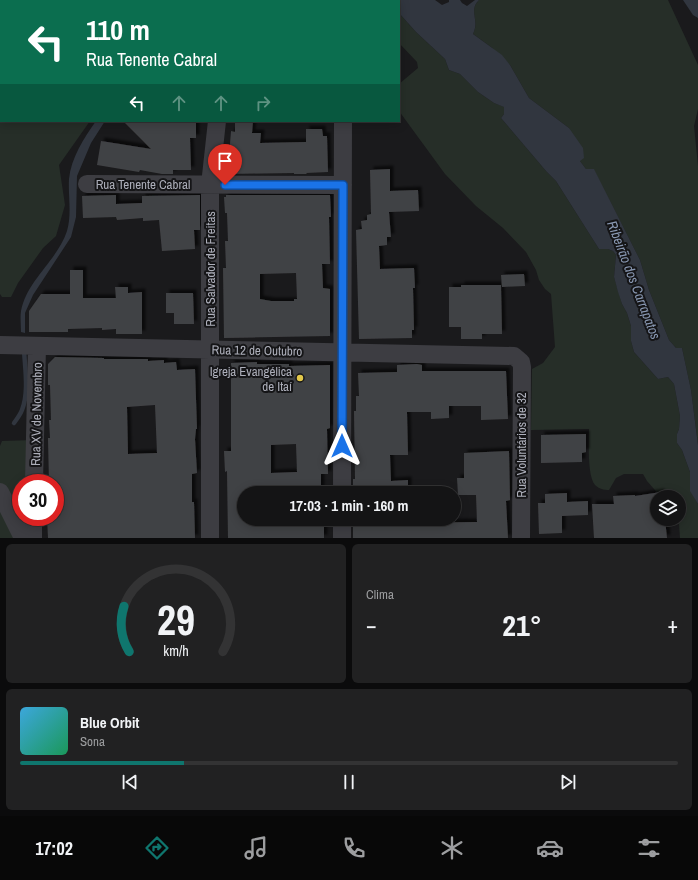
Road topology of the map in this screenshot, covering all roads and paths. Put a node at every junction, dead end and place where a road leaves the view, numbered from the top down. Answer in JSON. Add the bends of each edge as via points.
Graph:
{"nodes":[{"id":1,"x":217,"y":122,"type":"edge"},
{"id":2,"x":343,"y":122,"type":"edge"},
{"id":3,"x":87,"y":184,"type":"dead end"},
{"id":4,"x":210,"y":185,"type":"junction"},
{"id":5,"x":343,"y":185,"type":"junction"},
{"id":6,"x":0,"y":345,"type":"edge"},
{"id":7,"x":37,"y":346,"type":"junction"},
{"id":8,"x":210,"y":349,"type":"junction"},
{"id":9,"x":343,"y":352,"type":"junction"},
{"id":10,"x":514,"y":356,"type":"joint"},
{"id":11,"x":34,"y":474,"type":"edge"},
{"id":12,"x":342,"y":486,"type":"edge"},
{"id":13,"x":0,"y":492,"type":"edge"},
{"id":14,"x":34,"y":526,"type":"edge"},
{"id":15,"x":342,"y":526,"type":"edge"},
{"id":16,"x":23,"y":538,"type":"edge"},
{"id":17,"x":33,"y":538,"type":"edge"},
{"id":18,"x":210,"y":538,"type":"edge"},
{"id":19,"x":342,"y":538,"type":"edge"},
{"id":20,"x":521,"y":538,"type":"edge"}],
"edges":[{"from":1,"to":4,"type":"street","name":"Rua Salvador de Freitas"},
{"from":2,"to":5,"type":"street"},
{"from":3,"to":4,"type":"street","name":"Rua Tenente Cabral"},
{"from":4,"to":5,"type":"street","name":"Rua Tenente Cabral"},
{"from":4,"to":8,"type":"street","name":"Rua Salvador de Freitas"},
{"from":5,"to":9,"type":"street"},
{"from":6,"to":7,"type":"street","name":"Rua 12 de Outubro"},
{"from":7,"to":8,"type":"street","name":"Rua 12 de Outubro"},
{"from":7,"to":11,"type":"street","name":"Rua XV de Novembro"},
{"from":8,"to":9,"type":"street","name":"Rua 12 de Outubro"},
{"from":8,"to":18,"type":"street","name":"Rua Salvador de Freitas"},
{"from":9,"to":10,"type":"street","name":"Rua 12 de Outubro"},
{"from":9,"to":12,"type":"street"},
{"from":10,"to":20,"type":"street","name":"Rua Voluntários de 32","via":[[521,362],[522,368]]},
{"from":13,"to":16,"type":"street"},
{"from":14,"to":17,"type":"street"},
{"from":15,"to":19,"type":"street"}]}
